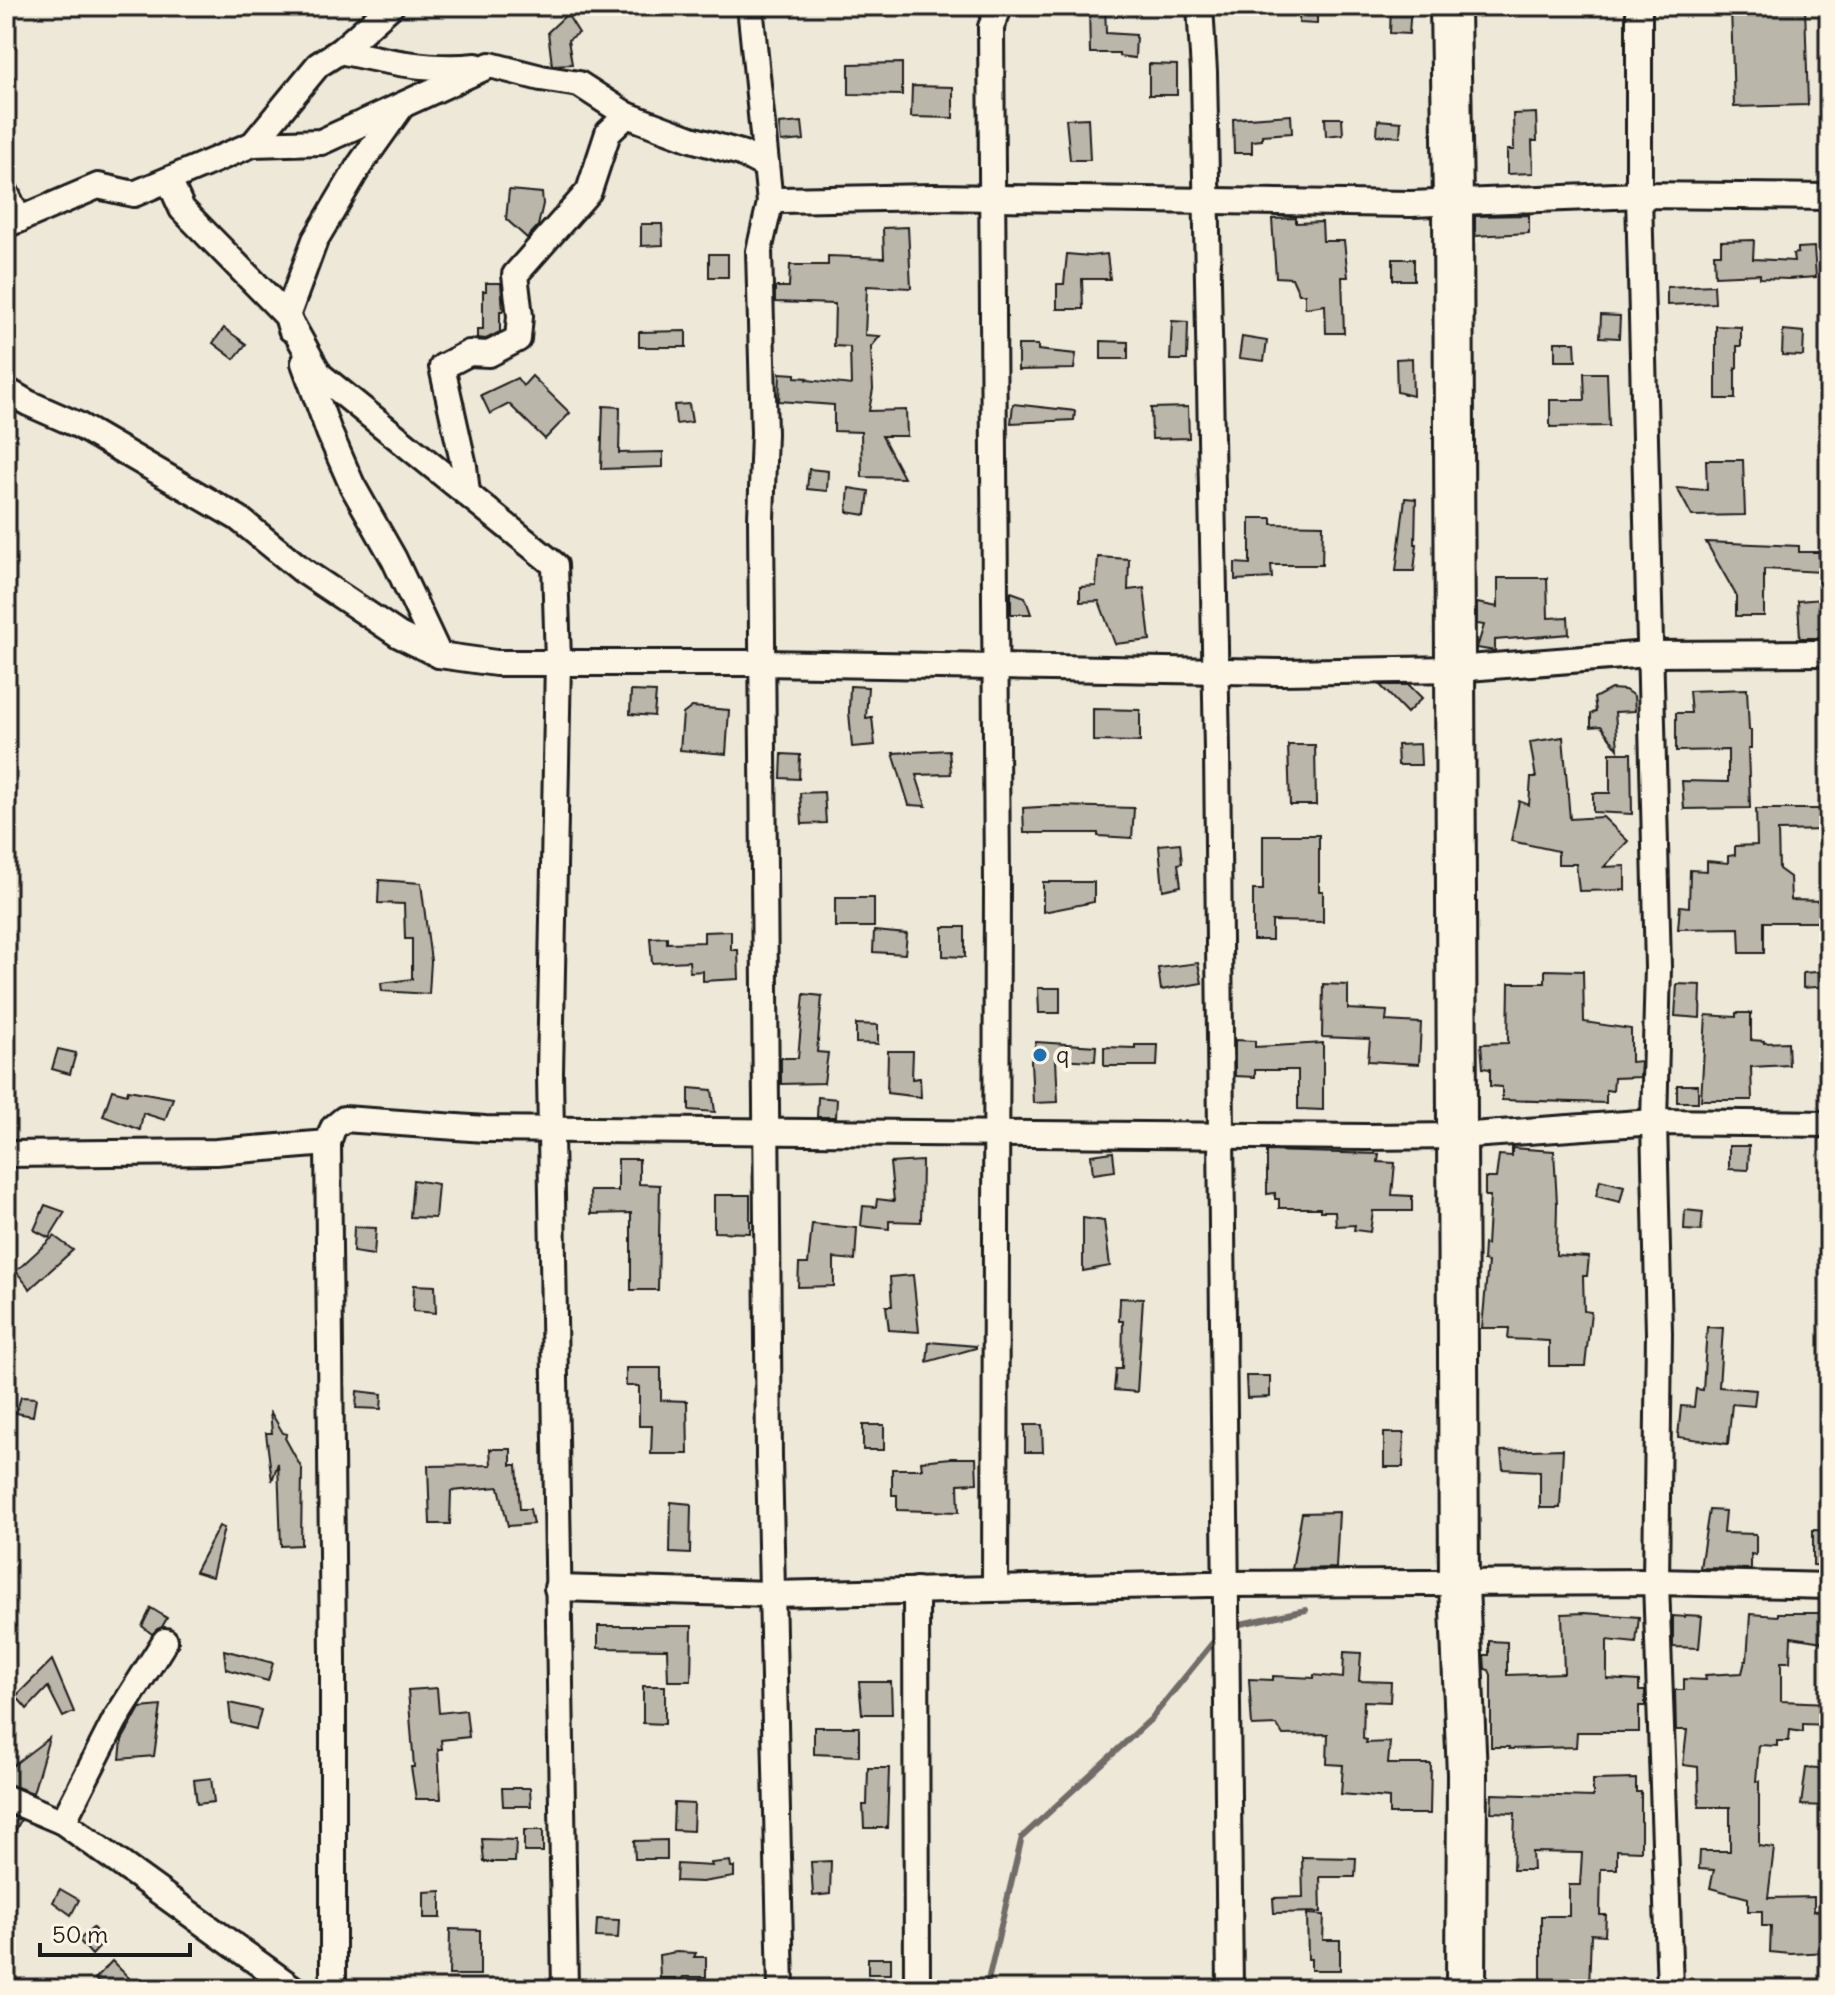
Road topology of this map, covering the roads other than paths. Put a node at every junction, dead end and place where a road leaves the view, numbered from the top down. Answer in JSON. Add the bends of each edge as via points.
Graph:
{"nodes":[{"id":1,"x":391,"y":6,"type":"edge"},
{"id":2,"x":750,"y":6,"type":"edge"},
{"id":3,"x":1000,"y":6,"type":"edge"},
{"id":4,"x":1200,"y":6,"type":"edge"},
{"id":5,"x":1450,"y":6,"type":"edge"},
{"id":6,"x":1639,"y":6,"type":"edge"},
{"id":7,"x":340,"y":51,"type":"junction"},
{"id":8,"x":490,"y":65,"type":"junction"},
{"id":9,"x":401,"y":107,"type":"junction"},
{"id":10,"x":627,"y":115,"type":"junction"},
{"id":11,"x":253,"y":144,"type":"junction"},
{"id":12,"x":764,"y":165,"type":"junction"},
{"id":13,"x":169,"y":180,"type":"junction"},
{"id":14,"x":6,"y":193,"type":"edge"},
{"id":15,"x":1639,"y":195,"type":"junction"},
{"id":16,"x":1829,"y":197,"type":"edge"},
{"id":17,"x":992,"y":199,"type":"junction"},
{"id":18,"x":1206,"y":201,"type":"junction"},
{"id":19,"x":770,"y":203,"type":"junction"},
{"id":20,"x":1453,"y":203,"type":"junction"},
{"id":21,"x":12,"y":223,"type":"edge"},
{"id":22,"x":287,"y":316,"type":"junction"},
{"id":23,"x":6,"y":390,"type":"edge"},
{"id":24,"x":467,"y":493,"type":"junction"},
{"id":25,"x":1829,"y":653,"type":"edge"},
{"id":26,"x":1648,"y":654,"type":"junction"},
{"id":27,"x":439,"y":655,"type":"junction"},
{"id":28,"x":558,"y":661,"type":"junction"},
{"id":29,"x":763,"y":663,"type":"junction"},
{"id":30,"x":995,"y":667,"type":"junction"},
{"id":31,"x":1455,"y":669,"type":"junction"},
{"id":32,"x":1215,"y":670,"type":"junction"},
{"id":33,"x":1654,"y":1122,"type":"junction"},
{"id":34,"x":1829,"y":1124,"type":"edge"},
{"id":35,"x":551,"y":1130,"type":"junction"},
{"id":36,"x":766,"y":1132,"type":"junction"},
{"id":37,"x":996,"y":1134,"type":"junction"},
{"id":38,"x":1220,"y":1136,"type":"junction"},
{"id":39,"x":1457,"y":1136,"type":"junction"},
{"id":40,"x":328,"y":1143,"type":"junction"},
{"id":41,"x":6,"y":1154,"type":"edge"},
{"id":42,"x":1656,"y":1582,"type":"junction"},
{"id":43,"x":1225,"y":1584,"type":"junction"},
{"id":44,"x":1459,"y":1585,"type":"junction"},
{"id":45,"x":1829,"y":1586,"type":"edge"},
{"id":46,"x":557,"y":1588,"type":"junction"},
{"id":47,"x":995,"y":1589,"type":"junction"},
{"id":48,"x":916,"y":1590,"type":"junction"},
{"id":49,"x":772,"y":1594,"type":"junction"},
{"id":50,"x":165,"y":1641,"type":"dead end"},
{"id":51,"x":6,"y":1798,"type":"edge"},
{"id":52,"x":63,"y":1822,"type":"junction"},
{"id":53,"x":294,"y":1989,"type":"edge"},
{"id":54,"x":333,"y":1989,"type":"edge"},
{"id":55,"x":565,"y":1989,"type":"edge"},
{"id":56,"x":781,"y":1989,"type":"edge"},
{"id":57,"x":917,"y":1989,"type":"edge"},
{"id":58,"x":1230,"y":1989,"type":"edge"},
{"id":59,"x":1466,"y":1989,"type":"edge"},
{"id":60,"x":1670,"y":1989,"type":"edge"}],
"edges":[{"from":1,"to":7,"type":"street"},
{"from":2,"to":12,"type":"street"},
{"from":3,"to":17,"type":"street","via":[[991,27]]},
{"from":4,"to":18,"type":"street"},
{"from":5,"to":20,"type":"main road"},
{"from":6,"to":15,"type":"street"},
{"from":7,"to":8,"type":"street","via":[[395,63]]},
{"from":7,"to":11,"type":"street","via":[[318,65]]},
{"from":8,"to":9,"type":"street"},
{"from":8,"to":10,"type":"street","via":[[579,84]]},
{"from":9,"to":11,"type":"street","via":[[321,142]]},
{"from":9,"to":22,"type":"street","via":[[315,240]]},
{"from":10,"to":12,"type":"street"},
{"from":10,"to":24,"type":"street","via":[[608,133],[589,191],[515,275],[518,339],[489,354],[469,353],[442,367]]},
{"from":11,"to":13,"type":"street"},
{"from":12,"to":19,"type":"street"},
{"from":13,"to":21,"type":"street","via":[[134,194],[98,186]]},
{"from":13,"to":22,"type":"street","via":[[182,209]]},
{"from":14,"to":21,"type":"street"},
{"from":15,"to":16,"type":"street"},
{"from":15,"to":20,"type":"street"},
{"from":15,"to":26,"type":"street"},
{"from":17,"to":18,"type":"street"},
{"from":17,"to":19,"type":"street","via":[[879,197]]},
{"from":17,"to":30,"type":"street"},
{"from":18,"to":20,"type":"street"},
{"from":18,"to":32,"type":"street"},
{"from":19,"to":29,"type":"street","via":[[759,251]]},
{"from":20,"to":31,"type":"main road"},
{"from":22,"to":24,"type":"street","via":[[320,375]]},
{"from":22,"to":27,"type":"street","via":[[352,485]]},
{"from":23,"to":27,"type":"street","via":[[78,425],[238,518],[302,570],[399,635]]},
{"from":24,"to":28,"type":"street","via":[[555,565]]},
{"from":25,"to":26,"type":"street"},
{"from":26,"to":31,"type":"street"},
{"from":26,"to":33,"type":"street","via":[[1658,967]]},
{"from":27,"to":28,"type":"street","via":[[496,663]]},
{"from":28,"to":29,"type":"street"},
{"from":28,"to":35,"type":"street"},
{"from":29,"to":30,"type":"street"},
{"from":29,"to":36,"type":"street"},
{"from":30,"to":32,"type":"street"},
{"from":30,"to":37,"type":"street"},
{"from":31,"to":32,"type":"street"},
{"from":31,"to":39,"type":"main road"},
{"from":32,"to":38,"type":"street"},
{"from":33,"to":34,"type":"street"},
{"from":33,"to":39,"type":"street"},
{"from":33,"to":42,"type":"street","via":[[1659,1333]]},
{"from":35,"to":36,"type":"street"},
{"from":35,"to":40,"type":"street","via":[[344,1119],[333,1128]]},
{"from":35,"to":46,"type":"street"},
{"from":36,"to":37,"type":"street"},
{"from":36,"to":49,"type":"street"},
{"from":37,"to":38,"type":"street"},
{"from":37,"to":47,"type":"street"},
{"from":38,"to":39,"type":"street"},
{"from":38,"to":43,"type":"street"},
{"from":39,"to":44,"type":"main road"},
{"from":40,"to":41,"type":"street","via":[[216,1152]]},
{"from":40,"to":54,"type":"street"},
{"from":42,"to":44,"type":"street"},
{"from":42,"to":45,"type":"street"},
{"from":42,"to":60,"type":"street"},
{"from":43,"to":44,"type":"street"},
{"from":43,"to":47,"type":"street"},
{"from":43,"to":58,"type":"street"},
{"from":44,"to":59,"type":"main road","via":[[1467,1774]]},
{"from":46,"to":49,"type":"street"},
{"from":46,"to":55,"type":"street"},
{"from":47,"to":48,"type":"street"},
{"from":48,"to":49,"type":"street"},
{"from":48,"to":57,"type":"street"},
{"from":49,"to":56,"type":"street"},
{"from":50,"to":52,"type":"street","via":[[115,1720]]},
{"from":51,"to":52,"type":"street"},
{"from":52,"to":53,"type":"street"}]}
